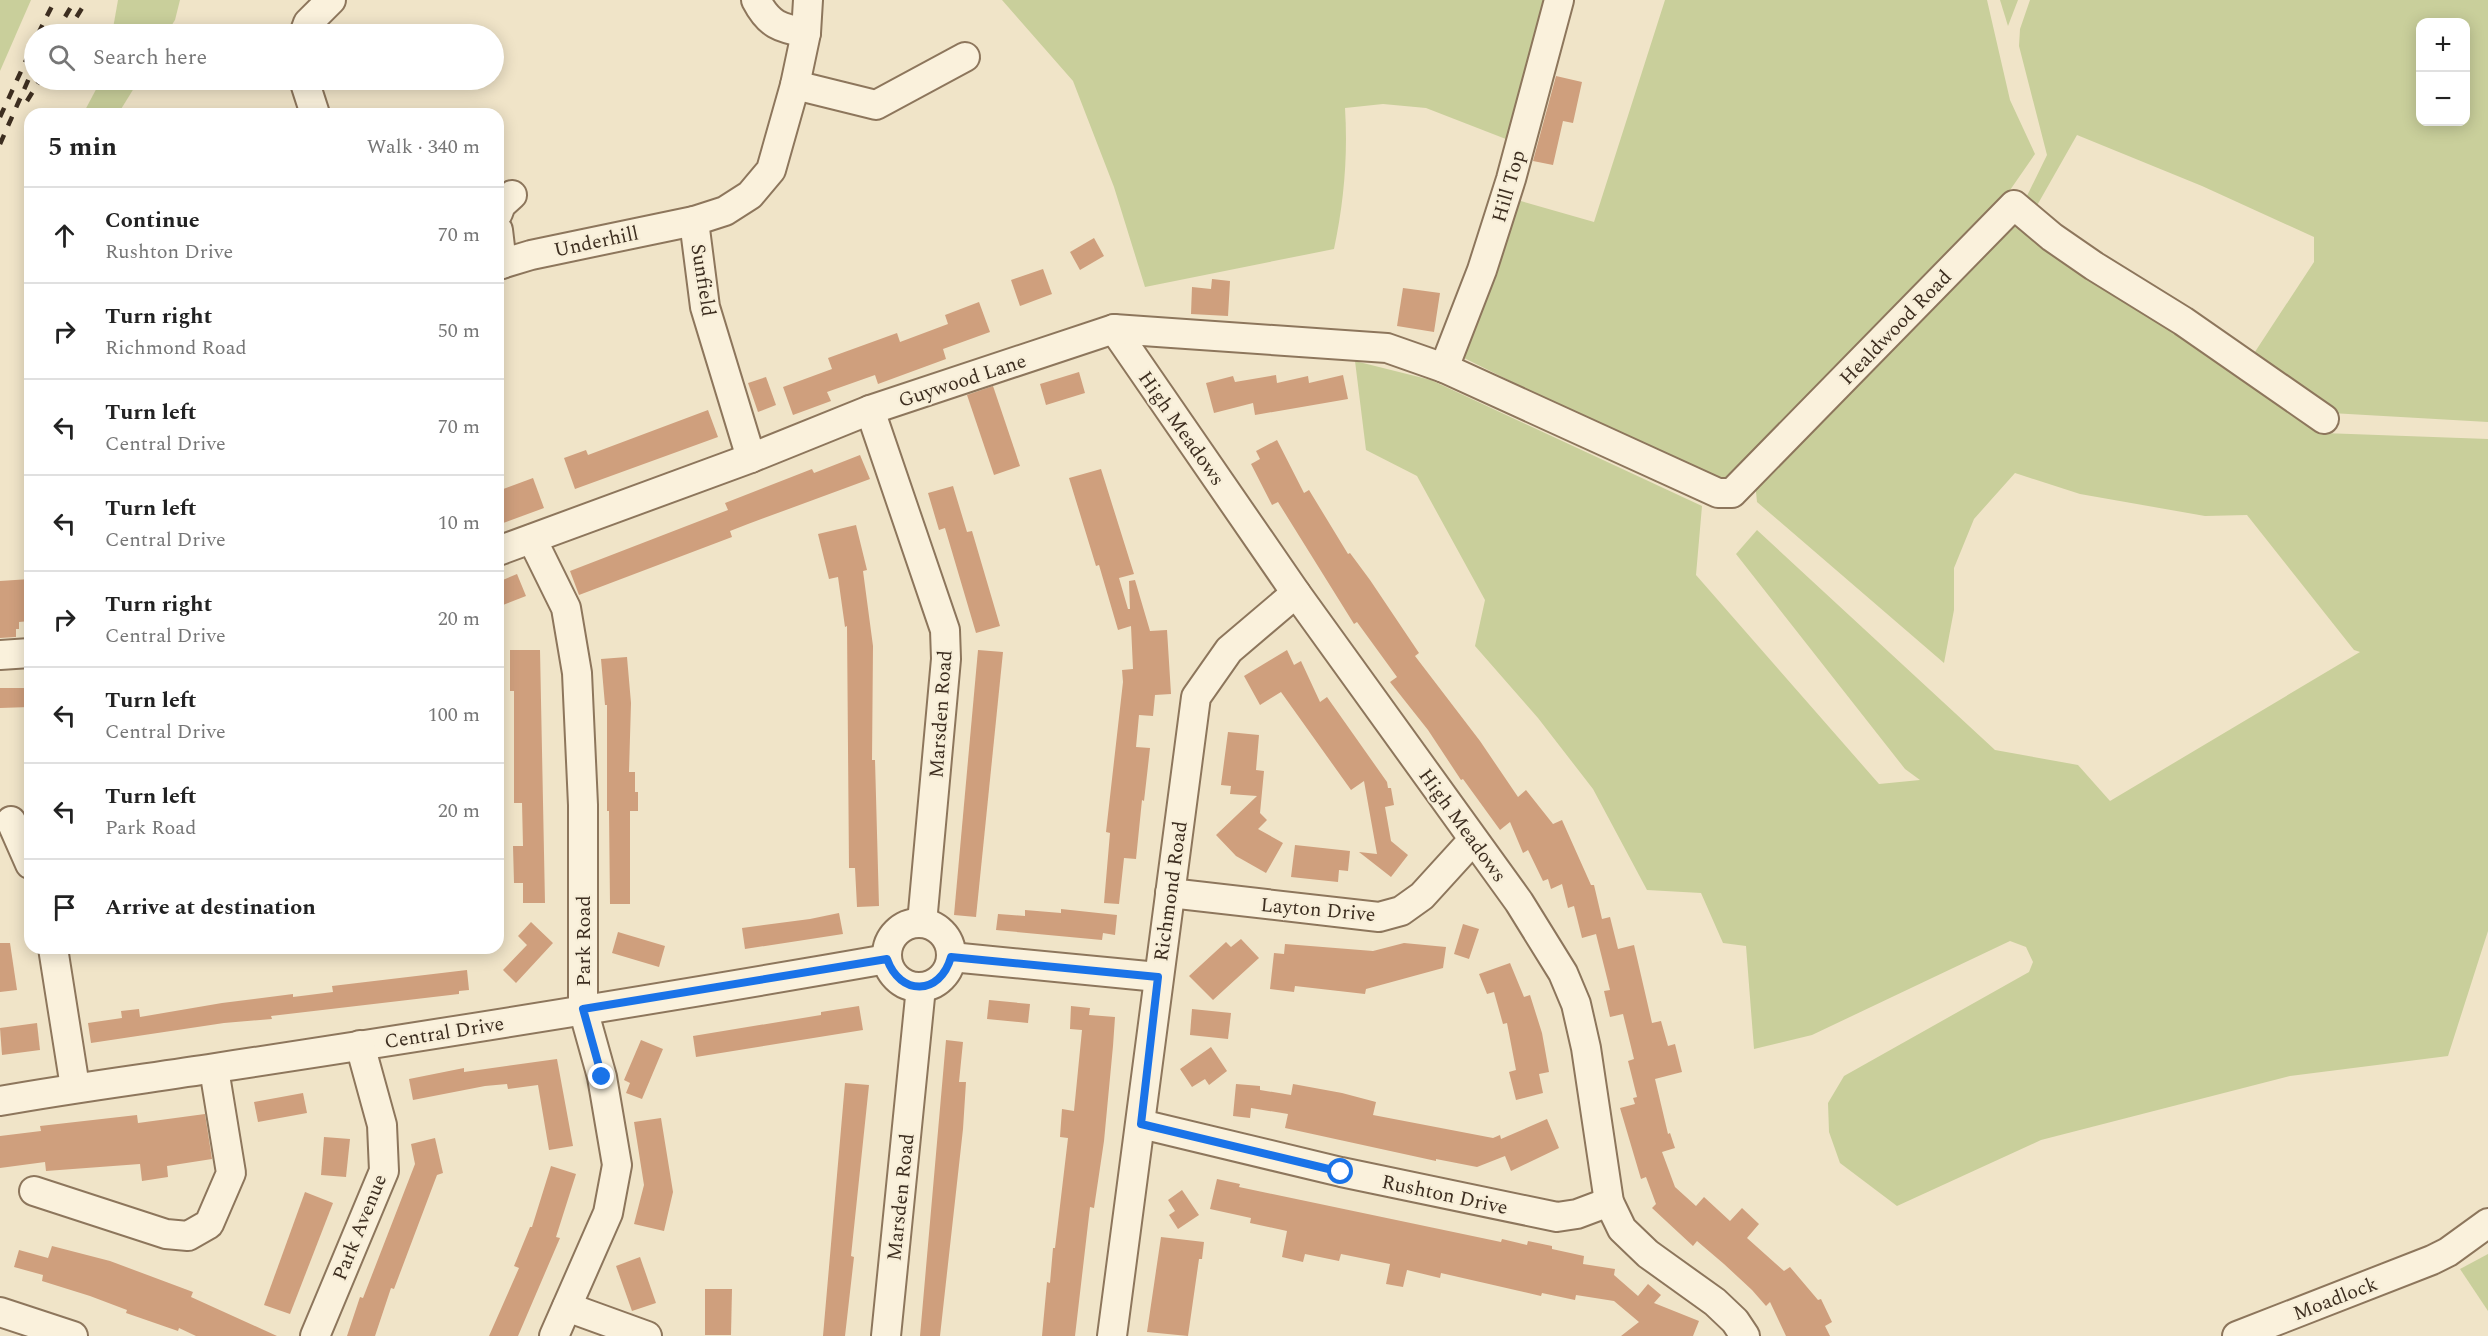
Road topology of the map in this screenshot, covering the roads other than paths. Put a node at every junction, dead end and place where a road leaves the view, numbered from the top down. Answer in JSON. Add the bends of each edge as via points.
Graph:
{"nodes":[{"id":1,"x":756,"y":0,"type":"edge"},
{"id":2,"x":808,"y":0,"type":"edge"},
{"id":3,"x":1559,"y":0,"type":"edge"},
{"id":4,"x":806,"y":33,"type":"junction"},
{"id":5,"x":965,"y":57,"type":"dead end"},
{"id":6,"x":795,"y":85,"type":"junction"},
{"id":7,"x":307,"y":90,"type":"edge"},
{"id":8,"x":313,"y":108,"type":"edge"},
{"id":9,"x":694,"y":221,"type":"junction"},
{"id":10,"x":504,"y":263,"type":"edge"},
{"id":11,"x":1114,"y":329,"type":"junction"},
{"id":12,"x":1444,"y":368,"type":"junction"},
{"id":13,"x":870,"y":410,"type":"junction"},
{"id":14,"x":2324,"y":419,"type":"dead end"},
{"id":15,"x":751,"y":458,"type":"junction"},
{"id":16,"x":532,"y":539,"type":"junction"},
{"id":17,"x":504,"y":549,"type":"edge"},
{"id":18,"x":1296,"y":593,"type":"junction"},
{"id":19,"x":24,"y":653,"type":"edge"},
{"id":20,"x":0,"y":655,"type":"edge"},
{"id":21,"x":11,"y":821,"type":"dead end"},
{"id":22,"x":1473,"y":840,"type":"junction"},
{"id":23,"x":24,"y":850,"type":"edge"},
{"id":24,"x":1170,"y":893,"type":"junction"},
{"id":25,"x":922,"y":922,"type":"junction"},
{"id":26,"x":54,"y":954,"type":"edge"},
{"id":27,"x":951,"y":957,"type":"junction"},
{"id":28,"x":887,"y":959,"type":"junction"},
{"id":29,"x":1158,"y":977,"type":"junction"},
{"id":30,"x":921,"y":987,"type":"junction"},
{"id":31,"x":583,"y":1009,"type":"junction"},
{"id":32,"x":360,"y":1045,"type":"junction"},
{"id":33,"x":214,"y":1069,"type":"junction"},
{"id":34,"x":75,"y":1087,"type":"junction"},
{"id":35,"x":0,"y":1101,"type":"edge"},
{"id":36,"x":1141,"y":1124,"type":"junction"},
{"id":37,"x":34,"y":1191,"type":"dead end"},
{"id":38,"x":1609,"y":1202,"type":"junction"},
{"id":39,"x":2488,"y":1223,"type":"edge"},
{"id":40,"x":567,"y":1307,"type":"junction"},
{"id":41,"x":0,"y":1312,"type":"edge"},
{"id":42,"x":73,"y":1336,"type":"edge"},
{"id":43,"x":315,"y":1336,"type":"edge"},
{"id":44,"x":554,"y":1336,"type":"edge"},
{"id":45,"x":647,"y":1336,"type":"edge"},
{"id":46,"x":886,"y":1336,"type":"edge"},
{"id":47,"x":1112,"y":1336,"type":"edge"},
{"id":48,"x":1745,"y":1336,"type":"edge"},
{"id":49,"x":2237,"y":1336,"type":"edge"}],
"edges":[{"from":1,"to":4,"type":"street","via":[[770,21]]},
{"from":2,"to":4,"type":"street","name":"Sunfield"},
{"from":3,"to":12,"type":"street","name":"Hill Top","via":[[1490,247]]},
{"from":4,"to":6,"type":"street","name":"Sunfield"},
{"from":5,"to":6,"type":"street","via":[[876,105]]},
{"from":6,"to":9,"type":"street","name":"Sunfield","via":[[771,170],[750,195],[725,211]]},
{"from":7,"to":8,"type":"street"},
{"from":9,"to":10,"type":"street","name":"Underhill"},
{"from":9,"to":15,"type":"street","name":"Sunfield","via":[[705,307]]},
{"from":11,"to":12,"type":"street","name":"Guywood Lane","via":[[1388,348]]},
{"from":11,"to":13,"type":"street","name":"Guywood Lane"},
{"from":11,"to":18,"type":"street","name":"High Meadows"},
{"from":12,"to":14,"type":"street","name":"Healdwood Road","via":[[1718,493],[1732,494],[2014,205],[2094,267],[2183,321]]},
{"from":13,"to":15,"type":"street","name":"Guywood Lane"},
{"from":13,"to":25,"type":"street","name":"Marsden Road","via":[[945,630],[946,659]]},
{"from":15,"to":16,"type":"street","name":"Guywood Lane"},
{"from":16,"to":17,"type":"street","name":"Guywood Lane"},
{"from":16,"to":31,"type":"street","name":"Park Road","via":[[566,608],[577,673]]},
{"from":18,"to":22,"type":"street","name":"High Meadows"},
{"from":18,"to":24,"type":"street","name":"Richmond Road","via":[[1229,650],[1196,697]]},
{"from":19,"to":20,"type":"street"},
{"from":21,"to":23,"type":"street"},
{"from":22,"to":24,"type":"street","name":"Layton Drive","via":[[1422,896],[1401,911],[1379,917]]},
{"from":22,"to":38,"type":"street","name":"High Meadows","via":[[1520,902],[1563,973],[1576,1004]]},
{"from":24,"to":29,"type":"street","name":"Richmond Road"},
{"from":25,"to":27,"type":"street","via":[[944,934]]},
{"from":25,"to":28,"type":"street","via":[[908,924],[896,932]]},
{"from":26,"to":34,"type":"street"},
{"from":27,"to":29,"type":"street"},
{"from":27,"to":30,"type":"street","via":[[941,978]]},
{"from":28,"to":30,"type":"street","via":[[899,980]]},
{"from":28,"to":31,"type":"street","name":"Central Drive"},
{"from":29,"to":36,"type":"street","name":"Richmond Road"},
{"from":30,"to":46,"type":"street","name":"Marsden Road"},
{"from":31,"to":32,"type":"street","name":"Central Drive"},
{"from":31,"to":40,"type":"street","name":"Park Road","via":[[602,1077],[617,1165],[608,1213]]},
{"from":32,"to":33,"type":"street","name":"Central Drive"},
{"from":32,"to":43,"type":"street","name":"Park Avenue","via":[[382,1125],[384,1171]]},
{"from":33,"to":34,"type":"street","name":"Central Drive"},
{"from":33,"to":37,"type":"street","via":[[231,1173],[209,1224],[188,1236],[166,1234]]},
{"from":34,"to":35,"type":"street","name":"Central Drive"},
{"from":36,"to":38,"type":"street","name":"Rushton Drive","via":[[1341,1172],[1557,1217]]},
{"from":36,"to":47,"type":"street","name":"Richmond Road"},
{"from":38,"to":48,"type":"street","name":"High Meadows","via":[[1622,1229],[1648,1254],[1715,1302]]},
{"from":39,"to":49,"type":"street","name":"Moadlock","via":[[2432,1260]]},
{"from":40,"to":44,"type":"street","name":"Park Road"},
{"from":40,"to":45,"type":"street"},
{"from":41,"to":42,"type":"street"}]}
